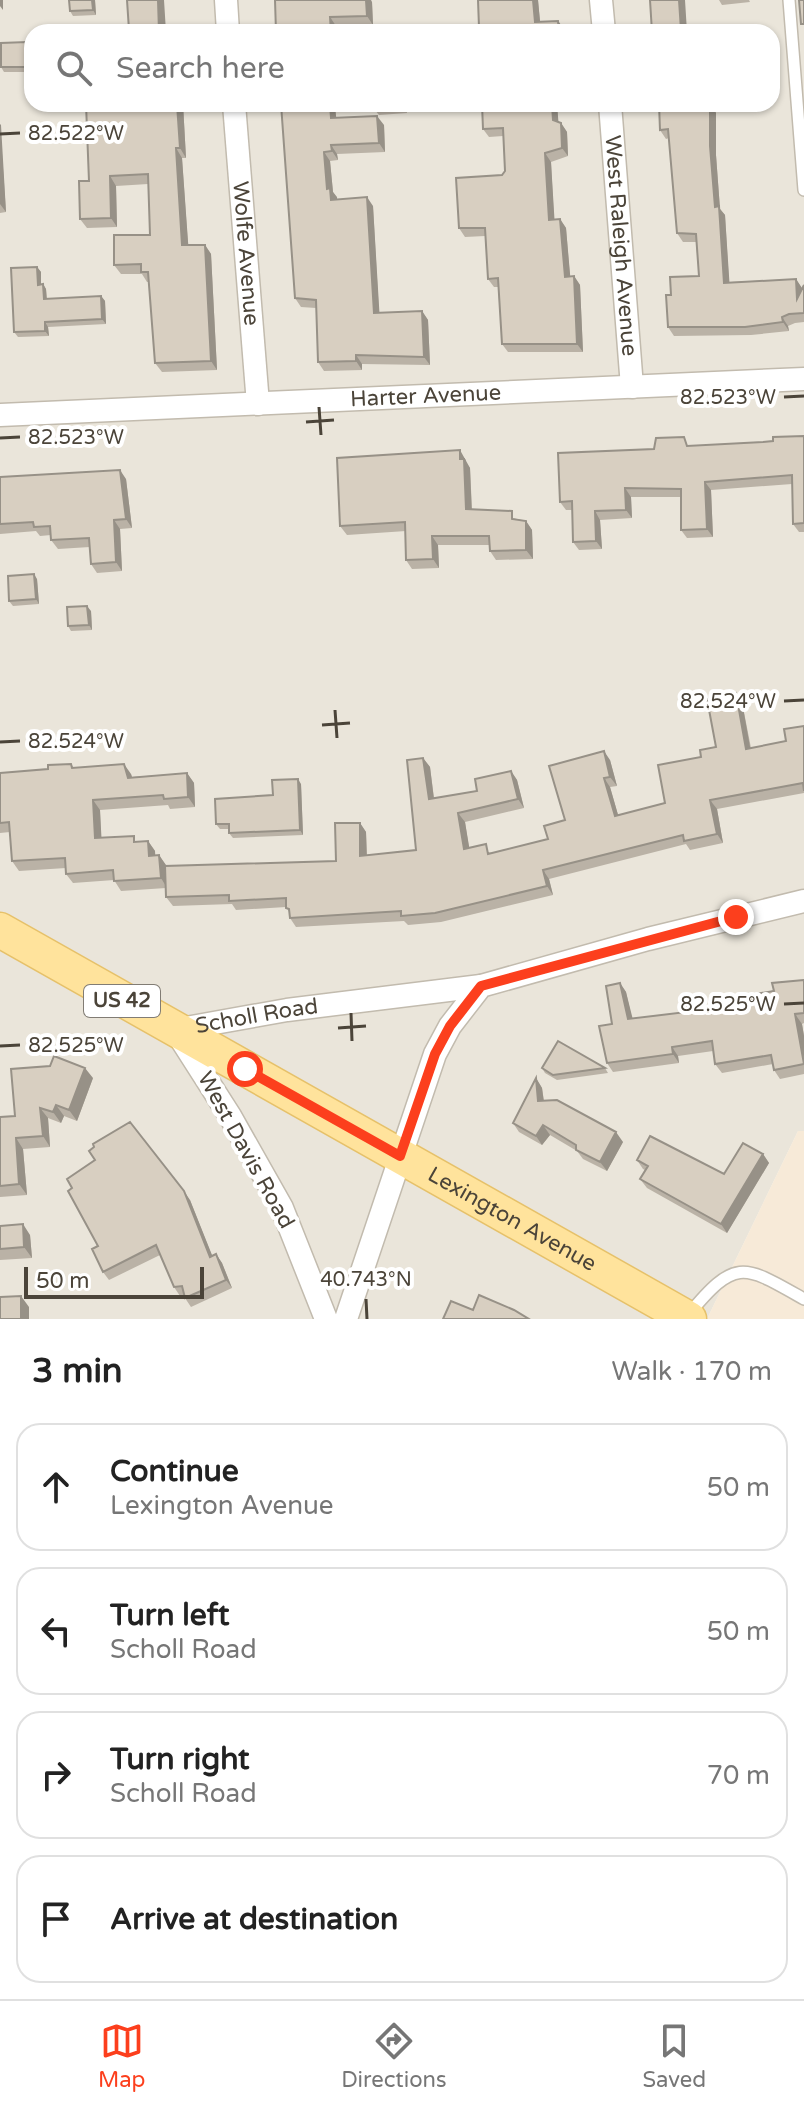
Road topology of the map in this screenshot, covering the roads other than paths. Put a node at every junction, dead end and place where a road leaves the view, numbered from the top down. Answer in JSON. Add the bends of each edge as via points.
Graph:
{"nodes":[{"id":1,"x":226,"y":0,"type":"edge"},
{"id":2,"x":601,"y":0,"type":"edge"},
{"id":3,"x":789,"y":0,"type":"edge"},
{"id":4,"x":228,"y":24,"type":"edge"},
{"id":5,"x":603,"y":24,"type":"edge"},
{"id":6,"x":235,"y":112,"type":"edge"},
{"id":7,"x":611,"y":112,"type":"edge"},
{"id":8,"x":804,"y":190,"type":"edge"},
{"id":9,"x":804,"y":379,"type":"edge"},
{"id":10,"x":632,"y":387,"type":"junction"},
{"id":11,"x":258,"y":404,"type":"junction"},
{"id":12,"x":0,"y":415,"type":"edge"},
{"id":13,"x":804,"y":901,"type":"edge"},
{"id":14,"x":0,"y":930,"type":"edge"},
{"id":15,"x":481,"y":986,"type":"junction"},
{"id":16,"x":175,"y":1030,"type":"junction"},
{"id":17,"x":400,"y":1156,"type":"junction"},
{"id":18,"x":804,"y":1299,"type":"edge"},
{"id":19,"x":687,"y":1318,"type":"edge"},
{"id":20,"x":326,"y":1319,"type":"edge"},
{"id":21,"x":346,"y":1319,"type":"edge"}],
"edges":[{"from":1,"to":4,"type":"street"},
{"from":2,"to":5,"type":"street"},
{"from":3,"to":8,"type":"lane"},
{"from":6,"to":11,"type":"street","name":"Wolfe Avenue"},
{"from":7,"to":10,"type":"street","name":"West Raleigh Avenue"},
{"from":9,"to":10,"type":"street","name":"Harter Avenue"},
{"from":10,"to":11,"type":"street","name":"Harter Avenue"},
{"from":11,"to":12,"type":"street","name":"Harter Avenue"},
{"from":13,"to":15,"type":"street","name":"Scholl Road"},
{"from":14,"to":16,"type":"main road","name":"Lexington Avenue","number":"US 42"},
{"from":15,"to":16,"type":"street","name":"Scholl Road"},
{"from":15,"to":17,"type":"street","via":[[435,1054]]},
{"from":16,"to":17,"type":"main road","name":"Lexington Avenue","number":"US 42"},
{"from":16,"to":20,"type":"street","name":"West Davis Road","via":[[282,1208]]},
{"from":17,"to":19,"type":"main road","name":"Lexington Avenue","number":"US 42"},
{"from":17,"to":21,"type":"street"},
{"from":18,"to":19,"type":"lane","via":[[756,1272],[739,1271],[706,1292]]}]}
